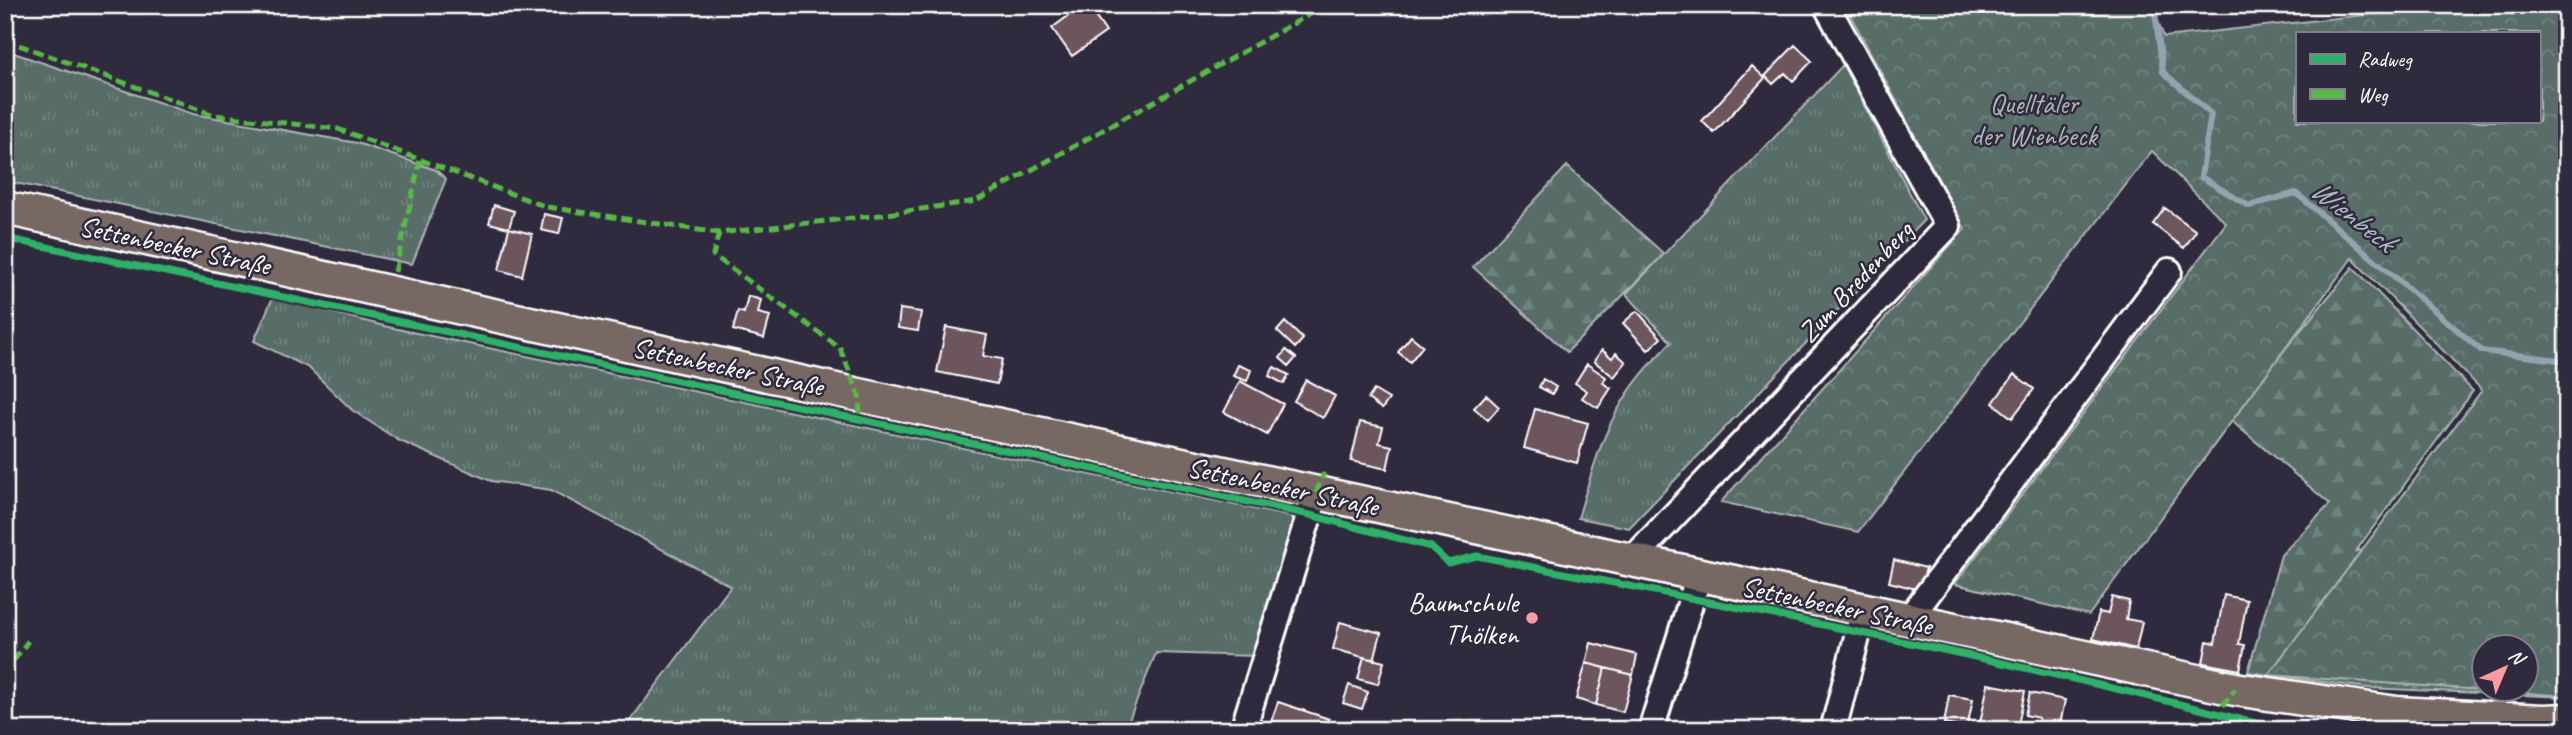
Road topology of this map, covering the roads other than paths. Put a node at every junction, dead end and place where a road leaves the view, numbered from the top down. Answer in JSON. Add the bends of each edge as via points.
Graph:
{"nodes":[{"id":1,"x":1826,"y":5,"type":"edge"},
{"id":2,"x":5,"y":208,"type":"edge"},
{"id":3,"x":2169,"y":271,"type":"dead end"},
{"id":4,"x":1317,"y":493,"type":"junction"},
{"id":5,"x":1631,"y":561,"type":"junction"},
{"id":6,"x":1699,"y":575,"type":"junction"},
{"id":7,"x":1864,"y":610,"type":"junction"},
{"id":8,"x":1908,"y":620,"type":"junction"},
{"id":9,"x":2567,"y":720,"type":"edge"},
{"id":10,"x":1243,"y":730,"type":"edge"},
{"id":11,"x":1651,"y":730,"type":"edge"},
{"id":12,"x":1833,"y":730,"type":"edge"}],
"edges":[{"from":1,"to":5,"type":"street","name":"Zum Bredenberg","via":[[1948,226]]},
{"from":2,"to":4,"type":"main road","name":"Settenbecker Straße"},
{"from":3,"to":8,"type":"street"},
{"from":4,"to":5,"type":"main road","name":"Settenbecker Straße"},
{"from":4,"to":10,"type":"street"},
{"from":5,"to":6,"type":"main road","name":"Settenbecker Straße"},
{"from":6,"to":7,"type":"main road","name":"Settenbecker Straße"},
{"from":6,"to":11,"type":"street"},
{"from":7,"to":8,"type":"main road","name":"Settenbecker Straße"},
{"from":7,"to":12,"type":"street"},
{"from":8,"to":9,"type":"main road","name":"Settenbecker Straße","via":[[2235,689],[2397,713]]}]}
